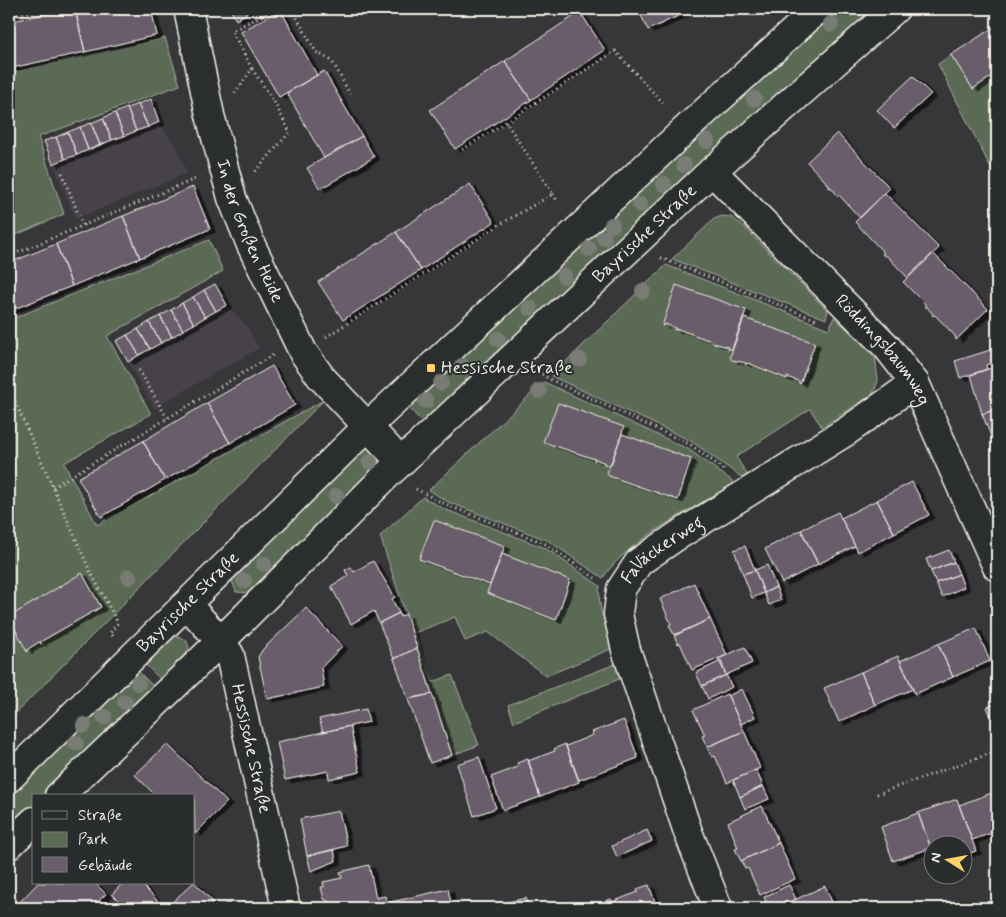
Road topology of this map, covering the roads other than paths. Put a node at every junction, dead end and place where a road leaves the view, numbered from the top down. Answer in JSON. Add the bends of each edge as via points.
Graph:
{"nodes":[{"id":1,"x":188,"y":9,"type":"edge"},
{"id":2,"x":818,"y":9,"type":"edge"},
{"id":3,"x":895,"y":9,"type":"edge"},
{"id":4,"x":712,"y":171,"type":"junction"},
{"id":5,"x":915,"y":383,"type":"junction"},
{"id":6,"x":368,"y":426,"type":"junction"},
{"id":7,"x":401,"y":462,"type":"junction"},
{"id":8,"x":997,"y":568,"type":"edge"},
{"id":9,"x":186,"y":604,"type":"junction"},
{"id":10,"x":221,"y":640,"type":"junction"},
{"id":11,"x":9,"y":778,"type":"edge"},
{"id":12,"x":61,"y":794,"type":"edge"},
{"id":13,"x":32,"y":823,"type":"edge"},
{"id":14,"x":9,"y":845,"type":"edge"},
{"id":15,"x":286,"y":908,"type":"edge"},
{"id":16,"x":718,"y":908,"type":"edge"}],
"edges":[{"from":1,"to":6,"type":"street","name":"In der Großen Heide","via":[[210,115],[232,198],[300,346],[321,377]]},
{"from":2,"to":6,"type":"street","name":"Bayrische Straße"},
{"from":3,"to":4,"type":"street","name":"Bayrische Straße"},
{"from":4,"to":5,"type":"street","name":"Röddingsbaumweg","via":[[887,347]]},
{"from":4,"to":7,"type":"street","name":"Bayrische Straße"},
{"from":5,"to":8,"type":"street","name":"Röddingsbaumweg"},
{"from":5,"to":16,"type":"street","name":"Falläckerweg","via":[[639,562],[621,589],[618,614],[626,650],[688,832]]},
{"from":6,"to":7,"type":"street"},
{"from":6,"to":9,"type":"street","name":"Bayrische Straße"},
{"from":7,"to":10,"type":"street","name":"Bayrische Straße"},
{"from":9,"to":10,"type":"street","name":"Hessische Straße"},
{"from":9,"to":11,"type":"street","name":"Bayrische Straße"},
{"from":10,"to":12,"type":"street","name":"Bayrische Straße"},
{"from":10,"to":15,"type":"street","name":"Hessische Straße","via":[[230,655]]},
{"from":13,"to":14,"type":"street"}]}
